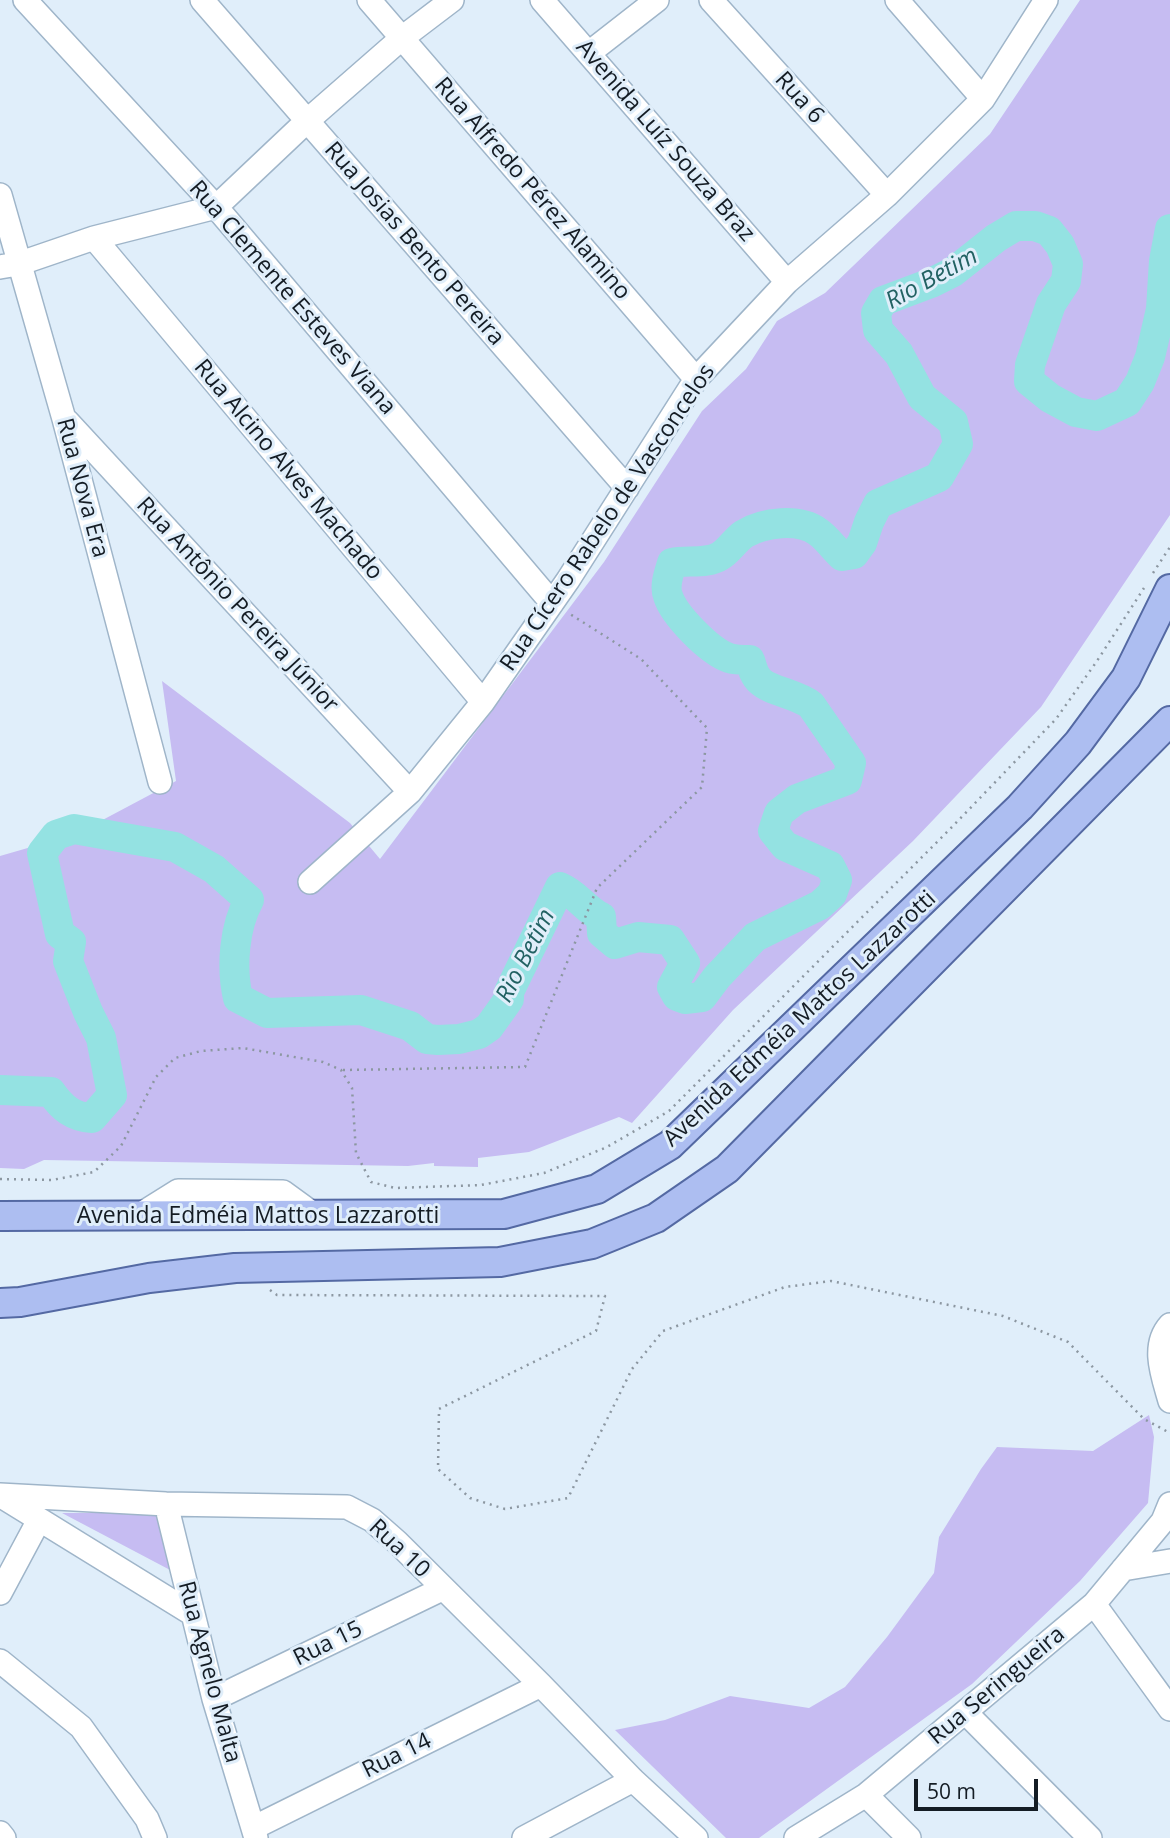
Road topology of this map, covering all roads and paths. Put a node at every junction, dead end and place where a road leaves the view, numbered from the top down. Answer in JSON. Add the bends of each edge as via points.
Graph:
{"nodes":[{"id":1,"x":25,"y":0,"type":"edge"},
{"id":2,"x":202,"y":0,"type":"edge"},
{"id":3,"x":369,"y":0,"type":"edge"},
{"id":4,"x":452,"y":0,"type":"edge"},
{"id":5,"x":542,"y":0,"type":"edge"},
{"id":6,"x":657,"y":0,"type":"edge"},
{"id":7,"x":711,"y":0,"type":"edge"},
{"id":8,"x":897,"y":0,"type":"edge"},
{"id":9,"x":1046,"y":0,"type":"edge"},
{"id":10,"x":402,"y":38,"type":"junction"},
{"id":11,"x":589,"y":53,"type":"junction"},
{"id":12,"x":983,"y":99,"type":"junction"},
{"id":13,"x":307,"y":121,"type":"junction"},
{"id":14,"x":0,"y":195,"type":"edge"},
{"id":15,"x":887,"y":195,"type":"junction"},
{"id":16,"x":216,"y":207,"type":"junction"},
{"id":17,"x":94,"y":238,"type":"junction"},
{"id":18,"x":9,"y":265,"type":"edge"},
{"id":19,"x":787,"y":282,"type":"junction"},
{"id":20,"x":696,"y":379,"type":"junction"},
{"id":21,"x":64,"y":419,"type":"junction"},
{"id":22,"x":627,"y":488,"type":"junction"},
{"id":23,"x":1170,"y":547,"type":"edge"},
{"id":24,"x":1156,"y":582,"type":"edge"},
{"id":25,"x":552,"y":603,"type":"junction"},
{"id":26,"x":483,"y":702,"type":"junction"},
{"id":27,"x":1170,"y":721,"type":"edge"},
{"id":28,"x":160,"y":782,"type":"dead end"},
{"id":29,"x":410,"y":792,"type":"junction"},
{"id":30,"x":310,"y":882,"type":"dead end"},
{"id":31,"x":341,"y":1070,"type":"junction"},
{"id":32,"x":0,"y":1179,"type":"edge"},
{"id":33,"x":0,"y":1216,"type":"edge"},
{"id":34,"x":267,"y":1288,"type":"dead end"},
{"id":35,"x":0,"y":1303,"type":"edge"},
{"id":36,"x":1170,"y":1325,"type":"edge"},
{"id":37,"x":1170,"y":1401,"type":"edge"},
{"id":38,"x":1170,"y":1433,"type":"edge"},
{"id":39,"x":0,"y":1495,"type":"edge"},
{"id":40,"x":166,"y":1504,"type":"junction"},
{"id":41,"x":1170,"y":1504,"type":"edge"},
{"id":42,"x":39,"y":1520,"type":"junction"},
{"id":43,"x":1170,"y":1561,"type":"edge"},
{"id":44,"x":1123,"y":1570,"type":"junction"},
{"id":45,"x":442,"y":1589,"type":"junction"},
{"id":46,"x":0,"y":1593,"type":"edge"},
{"id":47,"x":1094,"y":1604,"type":"junction"},
{"id":48,"x":191,"y":1613,"type":"junction"},
{"id":49,"x":0,"y":1661,"type":"edge"},
{"id":50,"x":541,"y":1685,"type":"junction"},
{"id":51,"x":214,"y":1699,"type":"junction"},
{"id":52,"x":1170,"y":1709,"type":"edge"},
{"id":53,"x":966,"y":1713,"type":"junction"},
{"id":54,"x":633,"y":1780,"type":"junction"},
{"id":55,"x":866,"y":1795,"type":"junction"},
{"id":56,"x":0,"y":1833,"type":"edge"},
{"id":57,"x":254,"y":1833,"type":"edge"},
{"id":58,"x":4,"y":1838,"type":"edge"},
{"id":59,"x":155,"y":1838,"type":"edge"},
{"id":60,"x":524,"y":1838,"type":"edge"},
{"id":61,"x":696,"y":1838,"type":"edge"},
{"id":62,"x":796,"y":1838,"type":"edge"},
{"id":63,"x":909,"y":1838,"type":"edge"},
{"id":64,"x":1090,"y":1838,"type":"edge"}],
"edges":[{"from":1,"to":16,"type":"street","name":"Rua Clemente Esteves Viana"},
{"from":2,"to":13,"type":"street","name":"Rua Josias Bento Pereira"},
{"from":3,"to":10,"type":"street","name":"Rua Alfredo Pérez Alamino"},
{"from":4,"to":10,"type":"street"},
{"from":5,"to":11,"type":"street","name":"Avenida Luíz Souza Braz"},
{"from":6,"to":11,"type":"street"},
{"from":7,"to":15,"type":"street","name":"Rua 6"},
{"from":8,"to":12,"type":"street"},
{"from":9,"to":12,"type":"street","name":"Rua Cícero Rabelo de Vasconcelos"},
{"from":10,"to":13,"type":"street"},
{"from":10,"to":20,"type":"street","name":"Rua Alfredo Pérez Alamino"},
{"from":11,"to":19,"type":"street","name":"Avenida Luíz Souza Braz"},
{"from":12,"to":15,"type":"street","name":"Rua Cícero Rabelo de Vasconcelos"},
{"from":13,"to":16,"type":"street"},
{"from":13,"to":22,"type":"street","name":"Rua Josias Bento Pereira"},
{"from":14,"to":18,"type":"street","name":"Rua Nova Era"},
{"from":15,"to":19,"type":"street","name":"Rua Cícero Rabelo de Vasconcelos"},
{"from":16,"to":17,"type":"street"},
{"from":16,"to":25,"type":"street","name":"Rua Clemente Esteves Viana"},
{"from":17,"to":18,"type":"street"},
{"from":17,"to":26,"type":"street","name":"Rua Alcino Alves Machado"},
{"from":18,"to":21,"type":"street","name":"Rua Nova Era"},
{"from":19,"to":20,"type":"street","name":"Rua Cícero Rabelo de Vasconcelos"},
{"from":20,"to":22,"type":"street","name":"Rua Cícero Rabelo de Vasconcelos"},
{"from":21,"to":28,"type":"street","name":"Rua Nova Era"},
{"from":21,"to":29,"type":"street","name":"Rua Antônio Pereira Júnior"},
{"from":22,"to":25,"type":"street","name":"Rua Cícero Rabelo de Vasconcelos"},
{"from":23,"to":24,"type":"path"},
{"from":24,"to":31,"type":"path","via":[[1056,719],[669,1111],[607,1147],[544,1173],[481,1185],[394,1188],[371,1182],[356,1153],[352,1088]]},
{"from":24,"to":33,"type":"main road","name":"Avenida Edméia Mattos Lazzarotti","via":[[1126,678],[1070,752],[1020,807],[670,1145],[597,1189],[504,1214]]},
{"from":25,"to":26,"type":"street","name":"Rua Cícero Rabelo de Vasconcelos"},
{"from":25,"to":31,"type":"path","via":[[642,659],[707,729],[702,787],[597,888],[525,1067]]},
{"from":26,"to":29,"type":"street","name":"Rua Cícero Rabelo de Vasconcelos"},
{"from":27,"to":35,"type":"main road","name":"Avenida Edméia Mattos Lazzarotti","via":[[727,1169],[656,1218],[592,1244],[500,1262],[234,1268]]},
{"from":29,"to":30,"type":"street","name":"Rua Cícero Rabelo de Vasconcelos"},
{"from":31,"to":32,"type":"path","via":[[323,1062],[243,1048],[175,1058],[156,1077],[121,1146],[94,1172],[52,1180]]},
{"from":34,"to":38,"type":"path","via":[[277,1295],[605,1296],[596,1331],[439,1409],[438,1469],[470,1498],[505,1509],[568,1498],[632,1370],[663,1331],[785,1287],[831,1281],[1003,1316],[1068,1342],[1144,1419]]},
{"from":36,"to":37,"type":"street","via":[[1162,1334],[1159,1365]]},
{"from":39,"to":40,"type":"street","name":"Rua 10"},
{"from":39,"to":42,"type":"street"},
{"from":40,"to":45,"type":"street","name":"Rua 10","via":[[347,1507],[372,1520]]},
{"from":40,"to":48,"type":"street","name":"Rua Agnelo Malta"},
{"from":41,"to":44,"type":"street","name":"Rua Seringueira","via":[[1163,1521]]},
{"from":42,"to":46,"type":"street"},
{"from":42,"to":48,"type":"street"},
{"from":43,"to":44,"type":"street"},
{"from":44,"to":47,"type":"street","name":"Rua Seringueira"},
{"from":45,"to":50,"type":"street","name":"Rua 10"},
{"from":45,"to":51,"type":"street","name":"Rua 15"},
{"from":47,"to":52,"type":"street"},
{"from":47,"to":53,"type":"street","name":"Rua Seringueira"},
{"from":48,"to":51,"type":"street","name":"Rua Agnelo Malta"},
{"from":49,"to":59,"type":"street","via":[[81,1727],[147,1819]]},
{"from":50,"to":54,"type":"street","name":"Rua 10"},
{"from":50,"to":57,"type":"street","name":"Rua 14"},
{"from":51,"to":57,"type":"street","name":"Rua Agnelo Malta"},
{"from":53,"to":55,"type":"street","name":"Rua Seringueira"},
{"from":53,"to":64,"type":"street"},
{"from":54,"to":60,"type":"street"},
{"from":54,"to":61,"type":"street","name":"Rua 10"},
{"from":55,"to":62,"type":"street","name":"Rua Seringueira"},
{"from":55,"to":63,"type":"street"},
{"from":56,"to":58,"type":"street"}]}
